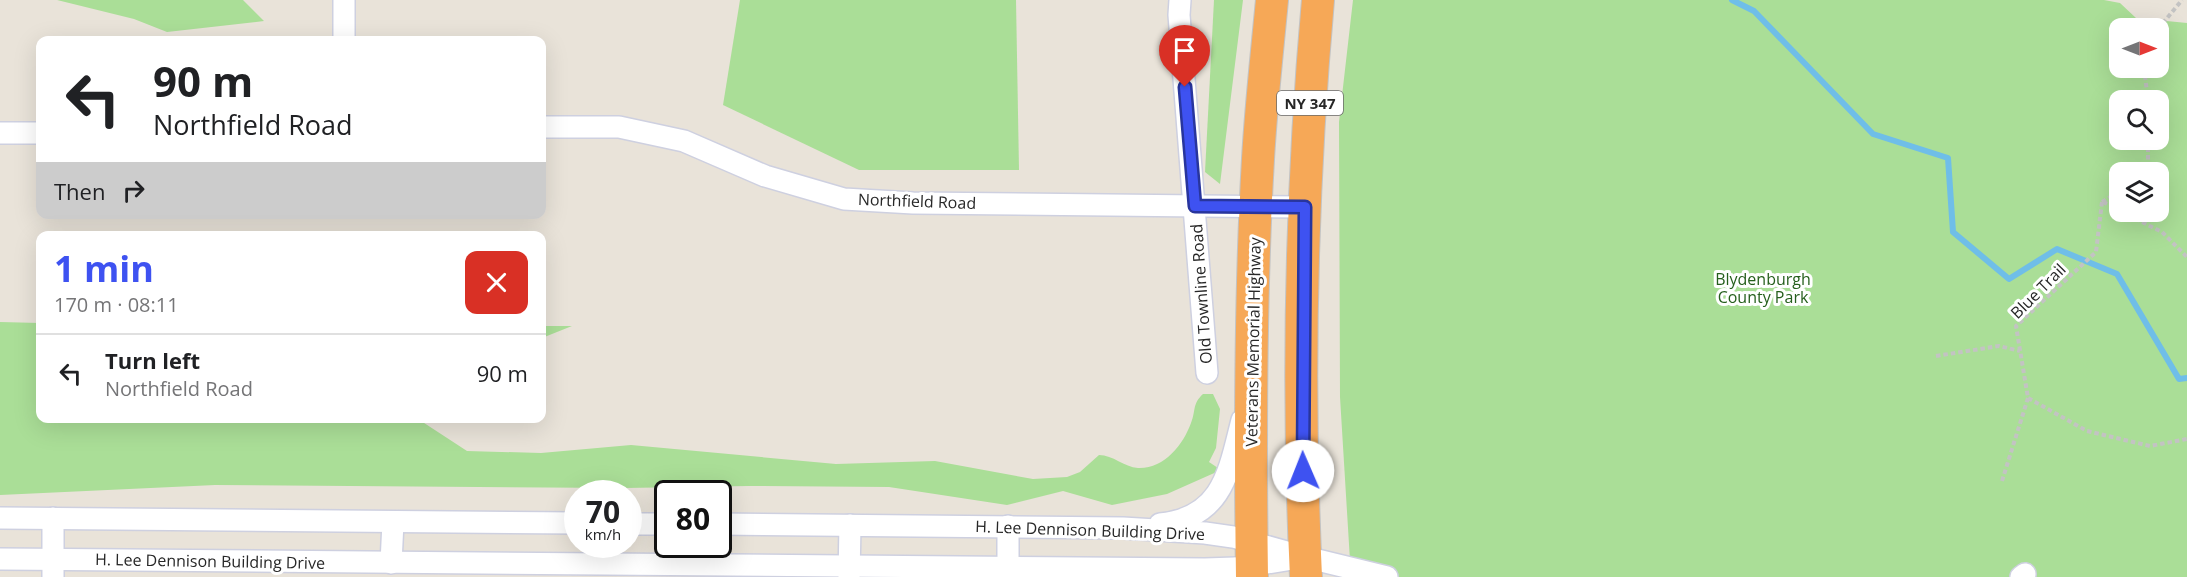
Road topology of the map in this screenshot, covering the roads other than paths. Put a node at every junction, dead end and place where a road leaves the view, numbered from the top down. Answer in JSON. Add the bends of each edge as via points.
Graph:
{"nodes":[{"id":1,"x":344,"y":0,"type":"edge"},
{"id":2,"x":1180,"y":0,"type":"edge"},
{"id":3,"x":1272,"y":0,"type":"edge"},
{"id":4,"x":1318,"y":0,"type":"edge"},
{"id":5,"x":344,"y":36,"type":"edge"},
{"id":6,"x":546,"y":127,"type":"edge"},
{"id":7,"x":0,"y":133,"type":"edge"},
{"id":8,"x":36,"y":133,"type":"edge"},
{"id":9,"x":1195,"y":206,"type":"junction"},
{"id":10,"x":1256,"y":206,"type":"junction"},
{"id":11,"x":1305,"y":207,"type":"junction"},
{"id":12,"x":1207,"y":373,"type":"dead end"},
{"id":13,"x":1251,"y":388,"type":"junction"},
{"id":14,"x":0,"y":518,"type":"edge"},
{"id":15,"x":53,"y":518,"type":"junction"},
{"id":16,"x":393,"y":522,"type":"junction"},
{"id":17,"x":564,"y":523,"type":"edge"},
{"id":18,"x":732,"y":524,"type":"edge"},
{"id":19,"x":850,"y":525,"type":"junction"},
{"id":20,"x":1008,"y":526,"type":"junction"},
{"id":21,"x":1123,"y":528,"type":"junction"},
{"id":22,"x":0,"y":559,"type":"edge"},
{"id":23,"x":1251,"y":561,"type":"edge"},
{"id":24,"x":626,"y":562,"type":"edge"},
{"id":25,"x":391,"y":563,"type":"junction"},
{"id":26,"x":1305,"y":567,"type":"edge"},
{"id":27,"x":53,"y":568,"type":"edge"},
{"id":28,"x":1122,"y":569,"type":"junction"},
{"id":29,"x":849,"y":572,"type":"edge"},
{"id":30,"x":1008,"y":572,"type":"edge"},
{"id":31,"x":1144,"y":577,"type":"edge"},
{"id":32,"x":1387,"y":577,"type":"edge"}],
"edges":[{"from":1,"to":5,"type":"street"},
{"from":2,"to":9,"type":"street","name":"Old Townline Road"},
{"from":3,"to":10,"type":"highway","name":"Veterans Memorial Highway","number":"NY 347"},
{"from":4,"to":11,"type":"highway","number":"NY 347"},
{"from":6,"to":9,"type":"street","name":"Northfield Road","via":[[619,127],[684,141],[765,176],[844,199]]},
{"from":7,"to":8,"type":"street"},
{"from":9,"to":10,"type":"street","name":"Northfield Road"},
{"from":9,"to":12,"type":"street","name":"Old Townline Road"},
{"from":10,"to":11,"type":"street","name":"Northfield Road"},
{"from":10,"to":13,"type":"highway","name":"Veterans Memorial Highway","number":"NY 347"},
{"from":11,"to":26,"type":"highway","number":"NY 347"},
{"from":13,"to":21,"type":"street","via":[[1226,479],[1209,505],[1177,523]]},
{"from":13,"to":23,"type":"highway","name":"Veterans Memorial Highway","number":"NY 347"},
{"from":14,"to":15,"type":"street"},
{"from":15,"to":16,"type":"street"},
{"from":15,"to":27,"type":"street"},
{"from":16,"to":17,"type":"street"},
{"from":16,"to":25,"type":"street"},
{"from":18,"to":19,"type":"street","name":"H. Lee Dennison Building Drive"},
{"from":19,"to":20,"type":"street","name":"H. Lee Dennison Building Drive"},
{"from":19,"to":29,"type":"street"},
{"from":20,"to":21,"type":"street","name":"H. Lee Dennison Building Drive"},
{"from":20,"to":30,"type":"street"},
{"from":21,"to":23,"type":"street","name":"H. Lee Dennison Building Drive","via":[[1219,534]]},
{"from":22,"to":27,"type":"street","name":"H. Lee Dennison Building Drive"},
{"from":23,"to":26,"type":"street","name":"H. Lee Dennison Building Drive"},
{"from":23,"to":28,"type":"street","name":"H. Lee Dennison Building Drive","via":[[1218,569]]},
{"from":24,"to":25,"type":"street","name":"H. Lee Dennison Building Drive"},
{"from":24,"to":29,"type":"street","name":"H. Lee Dennison Building Drive"},
{"from":25,"to":27,"type":"street","name":"H. Lee Dennison Building Drive"},
{"from":26,"to":32,"type":"street"},
{"from":28,"to":30,"type":"street","name":"H. Lee Dennison Building Drive"},
{"from":28,"to":31,"type":"street"},
{"from":29,"to":30,"type":"street","name":"H. Lee Dennison Building Drive"}]}
